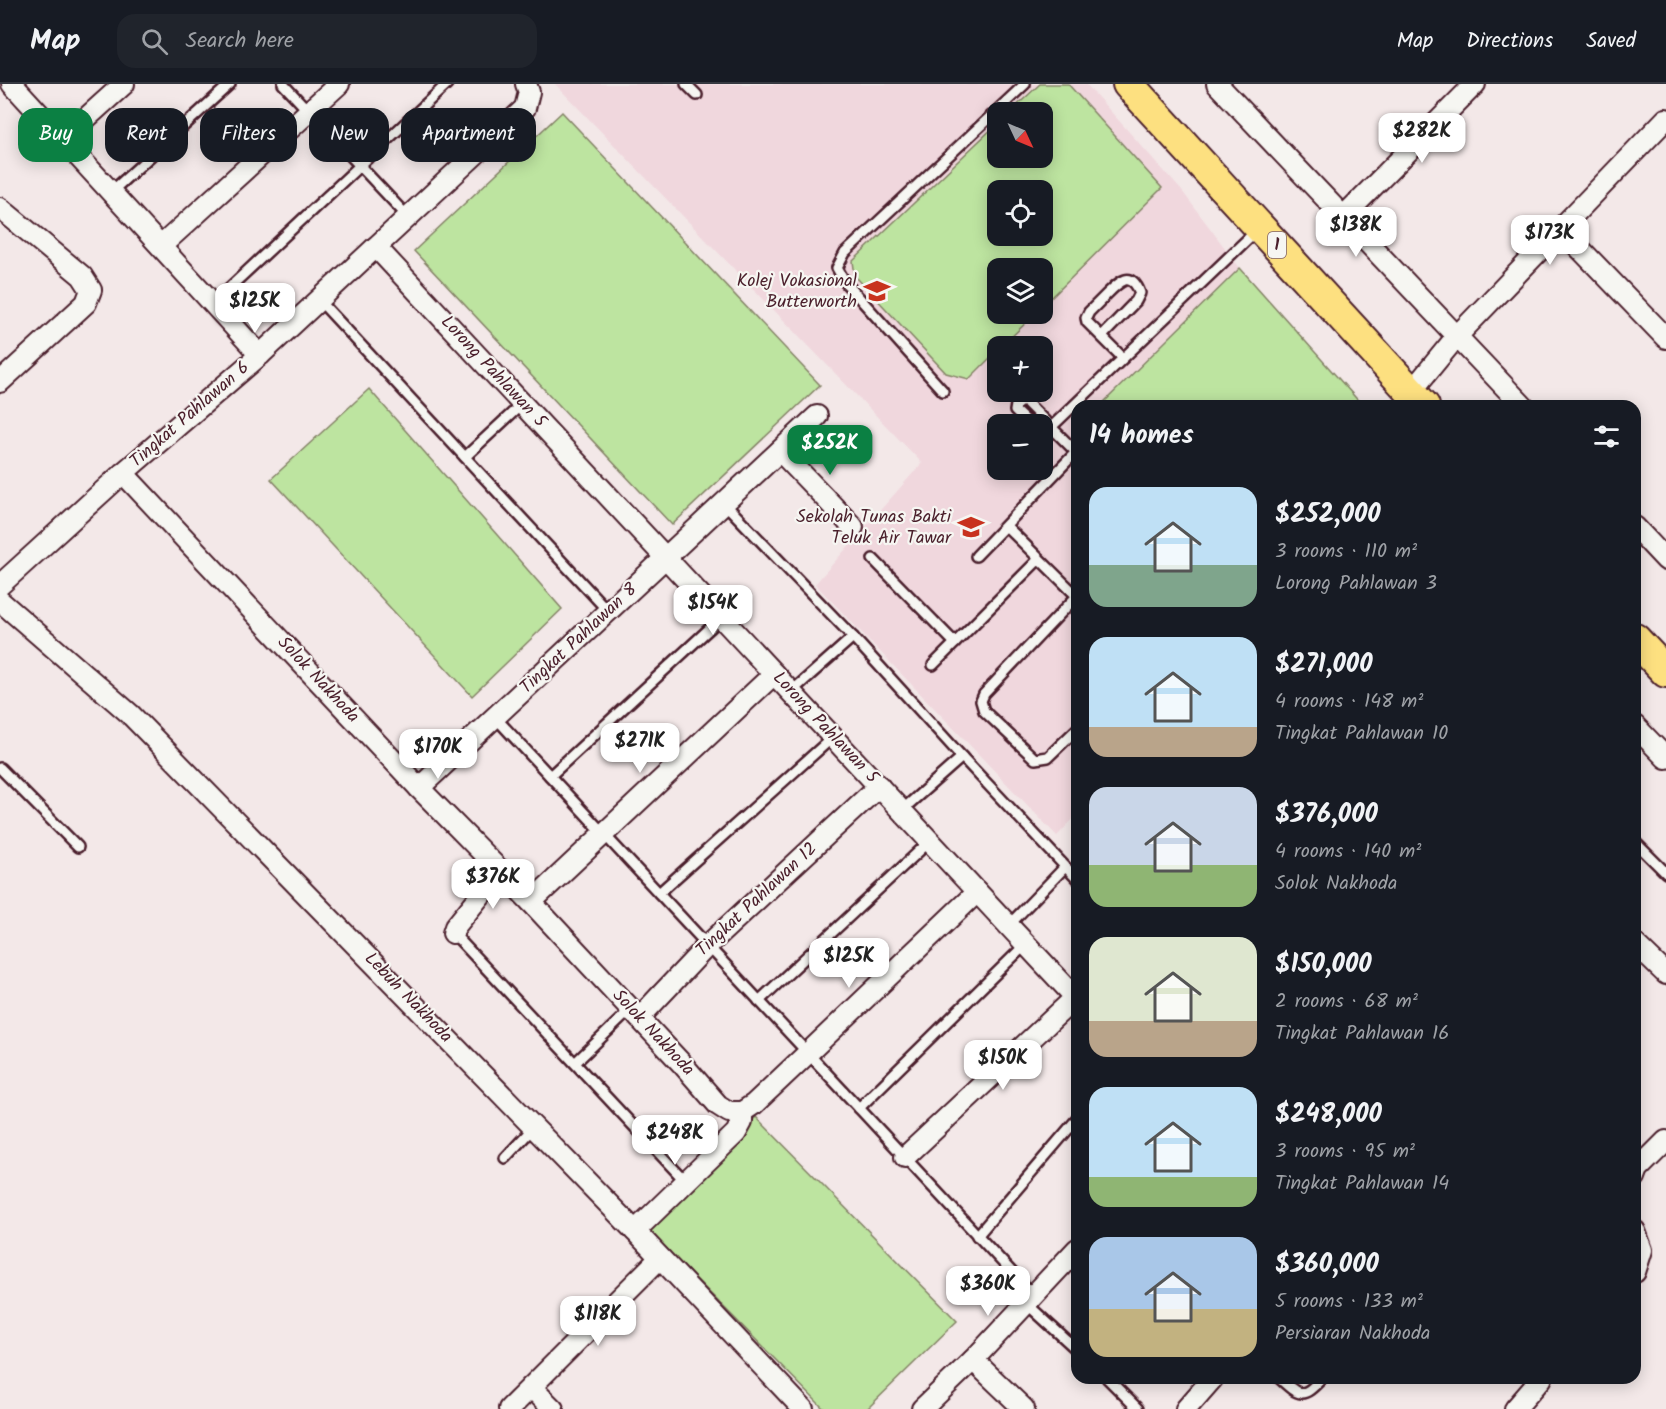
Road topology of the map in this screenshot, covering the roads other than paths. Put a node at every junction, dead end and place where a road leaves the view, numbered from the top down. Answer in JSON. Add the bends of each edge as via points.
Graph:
{"nodes":[{"id":1,"x":124,"y":84,"type":"edge"},
{"id":2,"x":230,"y":84,"type":"edge"},
{"id":3,"x":283,"y":84,"type":"edge"},
{"id":4,"x":339,"y":84,"type":"edge"},
{"id":5,"x":447,"y":84,"type":"edge"},
{"id":6,"x":686,"y":84,"type":"edge"},
{"id":7,"x":1025,"y":84,"type":"edge"},
{"id":8,"x":1128,"y":84,"type":"edge"},
{"id":9,"x":1217,"y":84,"type":"edge"},
{"id":10,"x":15,"y":85,"type":"edge"},
{"id":11,"x":1466,"y":87,"type":"edge"},
{"id":12,"x":528,"y":88,"type":"edge"},
{"id":13,"x":697,"y":95,"type":"dead end"},
{"id":14,"x":35,"y":108,"type":"edge"},
{"id":15,"x":312,"y":108,"type":"edge"},
{"id":16,"x":309,"y":111,"type":"joint"},
{"id":17,"x":93,"y":112,"type":"edge"},
{"id":18,"x":1666,"y":119,"type":"edge"},
{"id":19,"x":83,"y":162,"type":"edge"},
{"id":20,"x":356,"y":162,"type":"edge"},
{"id":21,"x":359,"y":165,"type":"junction"},
{"id":22,"x":111,"y":192,"type":"junction"},
{"id":23,"x":0,"y":208,"type":"edge"},
{"id":24,"x":408,"y":217,"type":"junction"},
{"id":25,"x":1343,"y":217,"type":"junction"},
{"id":26,"x":1260,"y":226,"type":"junction"},
{"id":27,"x":1560,"y":228,"type":"junction"},
{"id":28,"x":160,"y":246,"type":"junction"},
{"id":29,"x":376,"y":247,"type":"junction"},
{"id":30,"x":319,"y":300,"type":"junction"},
{"id":31,"x":213,"y":303,"type":"junction"},
{"id":32,"x":1102,"y":336,"type":"junction"},
{"id":33,"x":1457,"y":336,"type":"junction"},
{"id":34,"x":1666,"y":338,"type":"edge"},
{"id":35,"x":260,"y":355,"type":"junction"},
{"id":36,"x":1123,"y":358,"type":"junction"},
{"id":37,"x":0,"y":382,"type":"edge"},
{"id":38,"x":943,"y":391,"type":"dead end"},
{"id":39,"x":1418,"y":399,"type":"edge"},
{"id":40,"x":1080,"y":400,"type":"edge"},
{"id":41,"x":1517,"y":400,"type":"edge"},
{"id":42,"x":523,"y":403,"type":"junction"},
{"id":43,"x":1071,"y":409,"type":"edge"},
{"id":44,"x":1019,"y":414,"type":"edge"},
{"id":45,"x":1038,"y":414,"type":"edge"},
{"id":46,"x":817,"y":416,"type":"dead end"},
{"id":47,"x":1053,"y":426,"type":"edge"},
{"id":48,"x":1053,"y":428,"type":"edge"},
{"id":49,"x":1071,"y":448,"type":"edge"},
{"id":50,"x":780,"y":451,"type":"junction"},
{"id":51,"x":465,"y":457,"type":"junction"},
{"id":52,"x":1071,"y":458,"type":"edge"},
{"id":53,"x":123,"y":473,"type":"junction"},
{"id":54,"x":724,"y":503,"type":"junction"},
{"id":55,"x":1006,"y":526,"type":"junction"},
{"id":56,"x":853,"y":527,"type":"dead end"},
{"id":57,"x":1641,"y":533,"type":"edge"},
{"id":58,"x":976,"y":556,"type":"dead end"},
{"id":59,"x":665,"y":558,"type":"junction"},
{"id":60,"x":873,"y":559,"type":"dead end"},
{"id":61,"x":1039,"y":559,"type":"junction"},
{"id":62,"x":1666,"y":560,"type":"edge"},
{"id":63,"x":0,"y":585,"type":"edge"},
{"id":64,"x":1071,"y":590,"type":"edge"},
{"id":65,"x":0,"y":601,"type":"edge"},
{"id":66,"x":1071,"y":602,"type":"edge"},
{"id":67,"x":608,"y":611,"type":"junction"},
{"id":68,"x":721,"y":618,"type":"junction"},
{"id":69,"x":853,"y":637,"type":"junction"},
{"id":70,"x":955,"y":643,"type":"junction"},
{"id":71,"x":1641,"y":645,"type":"edge"},
{"id":72,"x":933,"y":665,"type":"dead end"},
{"id":73,"x":1666,"y":672,"type":"edge"},
{"id":74,"x":774,"y":674,"type":"junction"},
{"id":75,"x":791,"y":692,"type":"junction"},
{"id":76,"x":495,"y":717,"type":"junction"},
{"id":77,"x":1641,"y":732,"type":"edge"},
{"id":78,"x":1071,"y":735,"type":"edge"},
{"id":79,"x":833,"y":737,"type":"junction"},
{"id":80,"x":962,"y":757,"type":"junction"},
{"id":81,"x":1666,"y":758,"type":"edge"},
{"id":82,"x":0,"y":768,"type":"edge"},
{"id":83,"x":550,"y":776,"type":"junction"},
{"id":84,"x":879,"y":786,"type":"junction"},
{"id":85,"x":419,"y":788,"type":"junction"},
{"id":86,"x":902,"y":811,"type":"junction"},
{"id":87,"x":604,"y":833,"type":"junction"},
{"id":88,"x":930,"y":841,"type":"junction"},
{"id":89,"x":78,"y":848,"type":"dead end"},
{"id":90,"x":1641,"y":848,"type":"edge"},
{"id":91,"x":1065,"y":867,"type":"junction"},
{"id":92,"x":501,"y":870,"type":"junction"},
{"id":93,"x":1071,"y":873,"type":"edge"},
{"id":94,"x":1666,"y":873,"type":"edge"},
{"id":95,"x":977,"y":892,"type":"junction"},
{"id":96,"x":659,"y":893,"type":"junction"},
{"id":97,"x":531,"y":902,"type":"junction"},
{"id":98,"x":1009,"y":926,"type":"junction"},
{"id":99,"x":453,"y":933,"type":"joint"},
{"id":100,"x":1026,"y":944,"type":"junction"},
{"id":101,"x":708,"y":945,"type":"junction"},
{"id":102,"x":1641,"y":950,"type":"edge"},
{"id":103,"x":1666,"y":974,"type":"edge"},
{"id":104,"x":1071,"y":993,"type":"edge"},
{"id":105,"x":759,"y":1001,"type":"junction"},
{"id":106,"x":1071,"y":1003,"type":"edge"},
{"id":107,"x":635,"y":1013,"type":"junction"},
{"id":108,"x":808,"y":1053,"type":"junction"},
{"id":109,"x":575,"y":1063,"type":"junction"},
{"id":110,"x":859,"y":1108,"type":"junction"},
{"id":111,"x":742,"y":1112,"type":"junction"},
{"id":112,"x":1071,"y":1126,"type":"edge"},
{"id":113,"x":534,"y":1127,"type":"junction"},
{"id":114,"x":1666,"y":1141,"type":"edge"},
{"id":115,"x":505,"y":1158,"type":"dead end"},
{"id":116,"x":905,"y":1158,"type":"junction"},
{"id":117,"x":1641,"y":1166,"type":"edge"},
{"id":118,"x":686,"y":1182,"type":"junction"},
{"id":119,"x":635,"y":1231,"type":"junction"},
{"id":120,"x":977,"y":1236,"type":"junction"},
{"id":121,"x":1071,"y":1256,"type":"edge"},
{"id":122,"x":660,"y":1258,"type":"junction"},
{"id":123,"x":1030,"y":1300,"type":"junction"},
{"id":124,"x":1071,"y":1344,"type":"edge"},
{"id":125,"x":973,"y":1360,"type":"junction"},
{"id":126,"x":1113,"y":1384,"type":"edge"},
{"id":127,"x":1208,"y":1384,"type":"edge"},
{"id":128,"x":1286,"y":1384,"type":"edge"},
{"id":129,"x":1317,"y":1384,"type":"edge"},
{"id":130,"x":1537,"y":1384,"type":"edge"},
{"id":131,"x":531,"y":1387,"type":"junction"},
{"id":132,"x":509,"y":1409,"type":"edge"},
{"id":133,"x":553,"y":1409,"type":"edge"},
{"id":134,"x":803,"y":1409,"type":"edge"},
{"id":135,"x":922,"y":1409,"type":"edge"},
{"id":136,"x":1024,"y":1409,"type":"edge"},
{"id":137,"x":1138,"y":1409,"type":"edge"},
{"id":138,"x":1186,"y":1409,"type":"edge"},
{"id":139,"x":1515,"y":1409,"type":"edge"}],
"edges":[{"from":1,"to":17,"type":"street"},
{"from":2,"to":22,"type":"lane"},
{"from":3,"to":16,"type":"lane"},
{"from":4,"to":15,"type":"street"},
{"from":5,"to":21,"type":"lane"},
{"from":6,"to":13,"type":"lane"},
{"from":7,"to":38,"type":"lane","via":[[845,253],[837,268],[845,282]]},
{"from":8,"to":26,"type":"main road","number":"1"},
{"from":9,"to":25,"type":"street"},
{"from":10,"to":14,"type":"street"},
{"from":11,"to":25,"type":"street"},
{"from":12,"to":24,"type":"street","name":"Tingkat Pahlawan 6","via":[[525,108]]},
{"from":16,"to":28,"type":"street"},
{"from":18,"to":27,"type":"street"},
{"from":19,"to":22,"type":"street"},
{"from":20,"to":21,"type":"lane"},
{"from":21,"to":24,"type":"lane"},
{"from":21,"to":31,"type":"lane"},
{"from":22,"to":28,"type":"street"},
{"from":23,"to":37,"type":"street","via":[[82,276],[91,290],[86,303]]},
{"from":24,"to":29,"type":"street","name":"Tingkat Pahlawan 6"},
{"from":25,"to":33,"type":"street"},
{"from":26,"to":36,"type":"lane"},
{"from":26,"to":39,"type":"main road","number":"1"},
{"from":27,"to":33,"type":"street"},
{"from":27,"to":34,"type":"street"},
{"from":28,"to":31,"type":"street"},
{"from":29,"to":30,"type":"street","name":"Tingkat Pahlawan 6"},
{"from":29,"to":42,"type":"street","name":"Lorong Pahlawan 5"},
{"from":30,"to":35,"type":"street","name":"Tingkat Pahlawan 6"},
{"from":30,"to":51,"type":"lane"},
{"from":31,"to":35,"type":"street"},
{"from":32,"to":32,"type":"lane","via":[[1136,301],[1140,293],[1131,280],[1118,283],[1089,312],[1087,322]]},
{"from":32,"to":36,"type":"lane"},
{"from":33,"to":39,"type":"street"},
{"from":33,"to":41,"type":"street"},
{"from":35,"to":53,"type":"street","name":"Tingkat Pahlawan 6"},
{"from":36,"to":40,"type":"lane"},
{"from":42,"to":51,"type":"lane"},
{"from":42,"to":59,"type":"street","name":"Lorong Pahlawan 5"},
{"from":43,"to":47,"type":"lane"},
{"from":44,"to":45,"type":"lane","via":[[1016,405],[1020,402],[1026,402]]},
{"from":46,"to":50,"type":"street","name":"Tingkat Pahlawan 8"},
{"from":48,"to":49,"type":"lane"},
{"from":50,"to":54,"type":"street","name":"Tingkat Pahlawan 8"},
{"from":50,"to":56,"type":"street"},
{"from":51,"to":67,"type":"lane"},
{"from":52,"to":55,"type":"lane"},
{"from":53,"to":63,"type":"street","name":"Tingkat Pahlawan 6"},
{"from":53,"to":85,"type":"street","name":"Solok Nakhoda"},
{"from":54,"to":59,"type":"street","name":"Tingkat Pahlawan 8"},
{"from":54,"to":69,"type":"lane"},
{"from":55,"to":58,"type":"lane"},
{"from":55,"to":61,"type":"lane"},
{"from":57,"to":62,"type":"street"},
{"from":59,"to":67,"type":"street","name":"Tingkat Pahlawan 8"},
{"from":59,"to":68,"type":"street","name":"Lorong Pahlawan 5"},
{"from":60,"to":70,"type":"lane"},
{"from":61,"to":64,"type":"lane"},
{"from":61,"to":70,"type":"lane"},
{"from":65,"to":113,"type":"street","name":"Lebuh Nakhoda","via":[[130,714]]},
{"from":66,"to":78,"type":"lane","via":[[981,701],[984,711],[1035,759],[1048,757]]},
{"from":67,"to":76,"type":"street","name":"Tingkat Pahlawan 8"},
{"from":68,"to":74,"type":"street","name":"Lorong Pahlawan 5"},
{"from":68,"to":83,"type":"lane"},
{"from":69,"to":75,"type":"lane"},
{"from":69,"to":80,"type":"lane"},
{"from":70,"to":72,"type":"lane"},
{"from":71,"to":73,"type":"main road"},
{"from":74,"to":75,"type":"street","name":"Lorong Pahlawan 5"},
{"from":74,"to":87,"type":"street"},
{"from":75,"to":79,"type":"street","name":"Lorong Pahlawan 5"},
{"from":76,"to":83,"type":"lane"},
{"from":76,"to":85,"type":"street","name":"Tingkat Pahlawan 8"},
{"from":77,"to":81,"type":"street"},
{"from":79,"to":84,"type":"street","name":"Lorong Pahlawan 5"},
{"from":79,"to":96,"type":"lane"},
{"from":80,"to":86,"type":"lane"},
{"from":80,"to":91,"type":"lane"},
{"from":82,"to":89,"type":"lane"},
{"from":83,"to":87,"type":"lane"},
{"from":84,"to":86,"type":"street","name":"Lorong Pahlawan 5"},
{"from":84,"to":101,"type":"street","name":"Tingkat Pahlawan 12"},
{"from":85,"to":92,"type":"street","name":"Solok Nakhoda"},
{"from":86,"to":88,"type":"street","name":"Lorong Pahlawan 5"},
{"from":87,"to":96,"type":"lane"},
{"from":87,"to":97,"type":"street"},
{"from":88,"to":95,"type":"street","name":"Lorong Pahlawan 5"},
{"from":88,"to":105,"type":"lane"},
{"from":90,"to":94,"type":"lane"},
{"from":91,"to":93,"type":"lane"},
{"from":91,"to":98,"type":"lane"},
{"from":92,"to":97,"type":"street","name":"Solok Nakhoda"},
{"from":92,"to":99,"type":"street"},
{"from":95,"to":98,"type":"street","name":"Lorong Pahlawan 5"},
{"from":95,"to":108,"type":"street"},
{"from":96,"to":101,"type":"lane"},
{"from":97,"to":107,"type":"street","name":"Solok Nakhoda"},
{"from":98,"to":100,"type":"street","name":"Lorong Pahlawan 5"},
{"from":99,"to":109,"type":"lane"},
{"from":100,"to":104,"type":"street","name":"Lorong Pahlawan 5"},
{"from":100,"to":110,"type":"lane"},
{"from":101,"to":105,"type":"lane"},
{"from":101,"to":107,"type":"street","name":"Tingkat Pahlawan 12"},
{"from":102,"to":103,"type":"street"},
{"from":105,"to":108,"type":"lane"},
{"from":106,"to":116,"type":"street"},
{"from":107,"to":109,"type":"lane"},
{"from":107,"to":111,"type":"street","name":"Solok Nakhoda","via":[[718,1105],[729,1112]]},
{"from":108,"to":110,"type":"lane"},
{"from":108,"to":111,"type":"street"},
{"from":109,"to":118,"type":"lane"},
{"from":110,"to":116,"type":"lane"},
{"from":111,"to":118,"type":"street","via":[[736,1133]]},
{"from":112,"to":120,"type":"lane"},
{"from":113,"to":115,"type":"lane"},
{"from":113,"to":119,"type":"street","name":"Lebuh Nakhoda"},
{"from":114,"to":117,"type":"street"},
{"from":116,"to":120,"type":"lane"},
{"from":118,"to":119,"type":"street"},
{"from":119,"to":122,"type":"street","name":"Lebuh Nakhoda"},
{"from":120,"to":123,"type":"lane"},
{"from":121,"to":123,"type":"street"},
{"from":122,"to":131,"type":"street"},
{"from":122,"to":134,"type":"street","name":"Lebuh Nakhoda"},
{"from":123,"to":124,"type":"lane"},
{"from":123,"to":125,"type":"street"},
{"from":125,"to":135,"type":"street"},
{"from":125,"to":136,"type":"street"},
{"from":126,"to":137,"type":"lane"},
{"from":127,"to":138,"type":"street"},
{"from":128,"to":129,"type":"lane","via":[[1296,1393],[1304,1393]]},
{"from":130,"to":139,"type":"street"},
{"from":131,"to":132,"type":"street"},
{"from":131,"to":133,"type":"street"}]}
